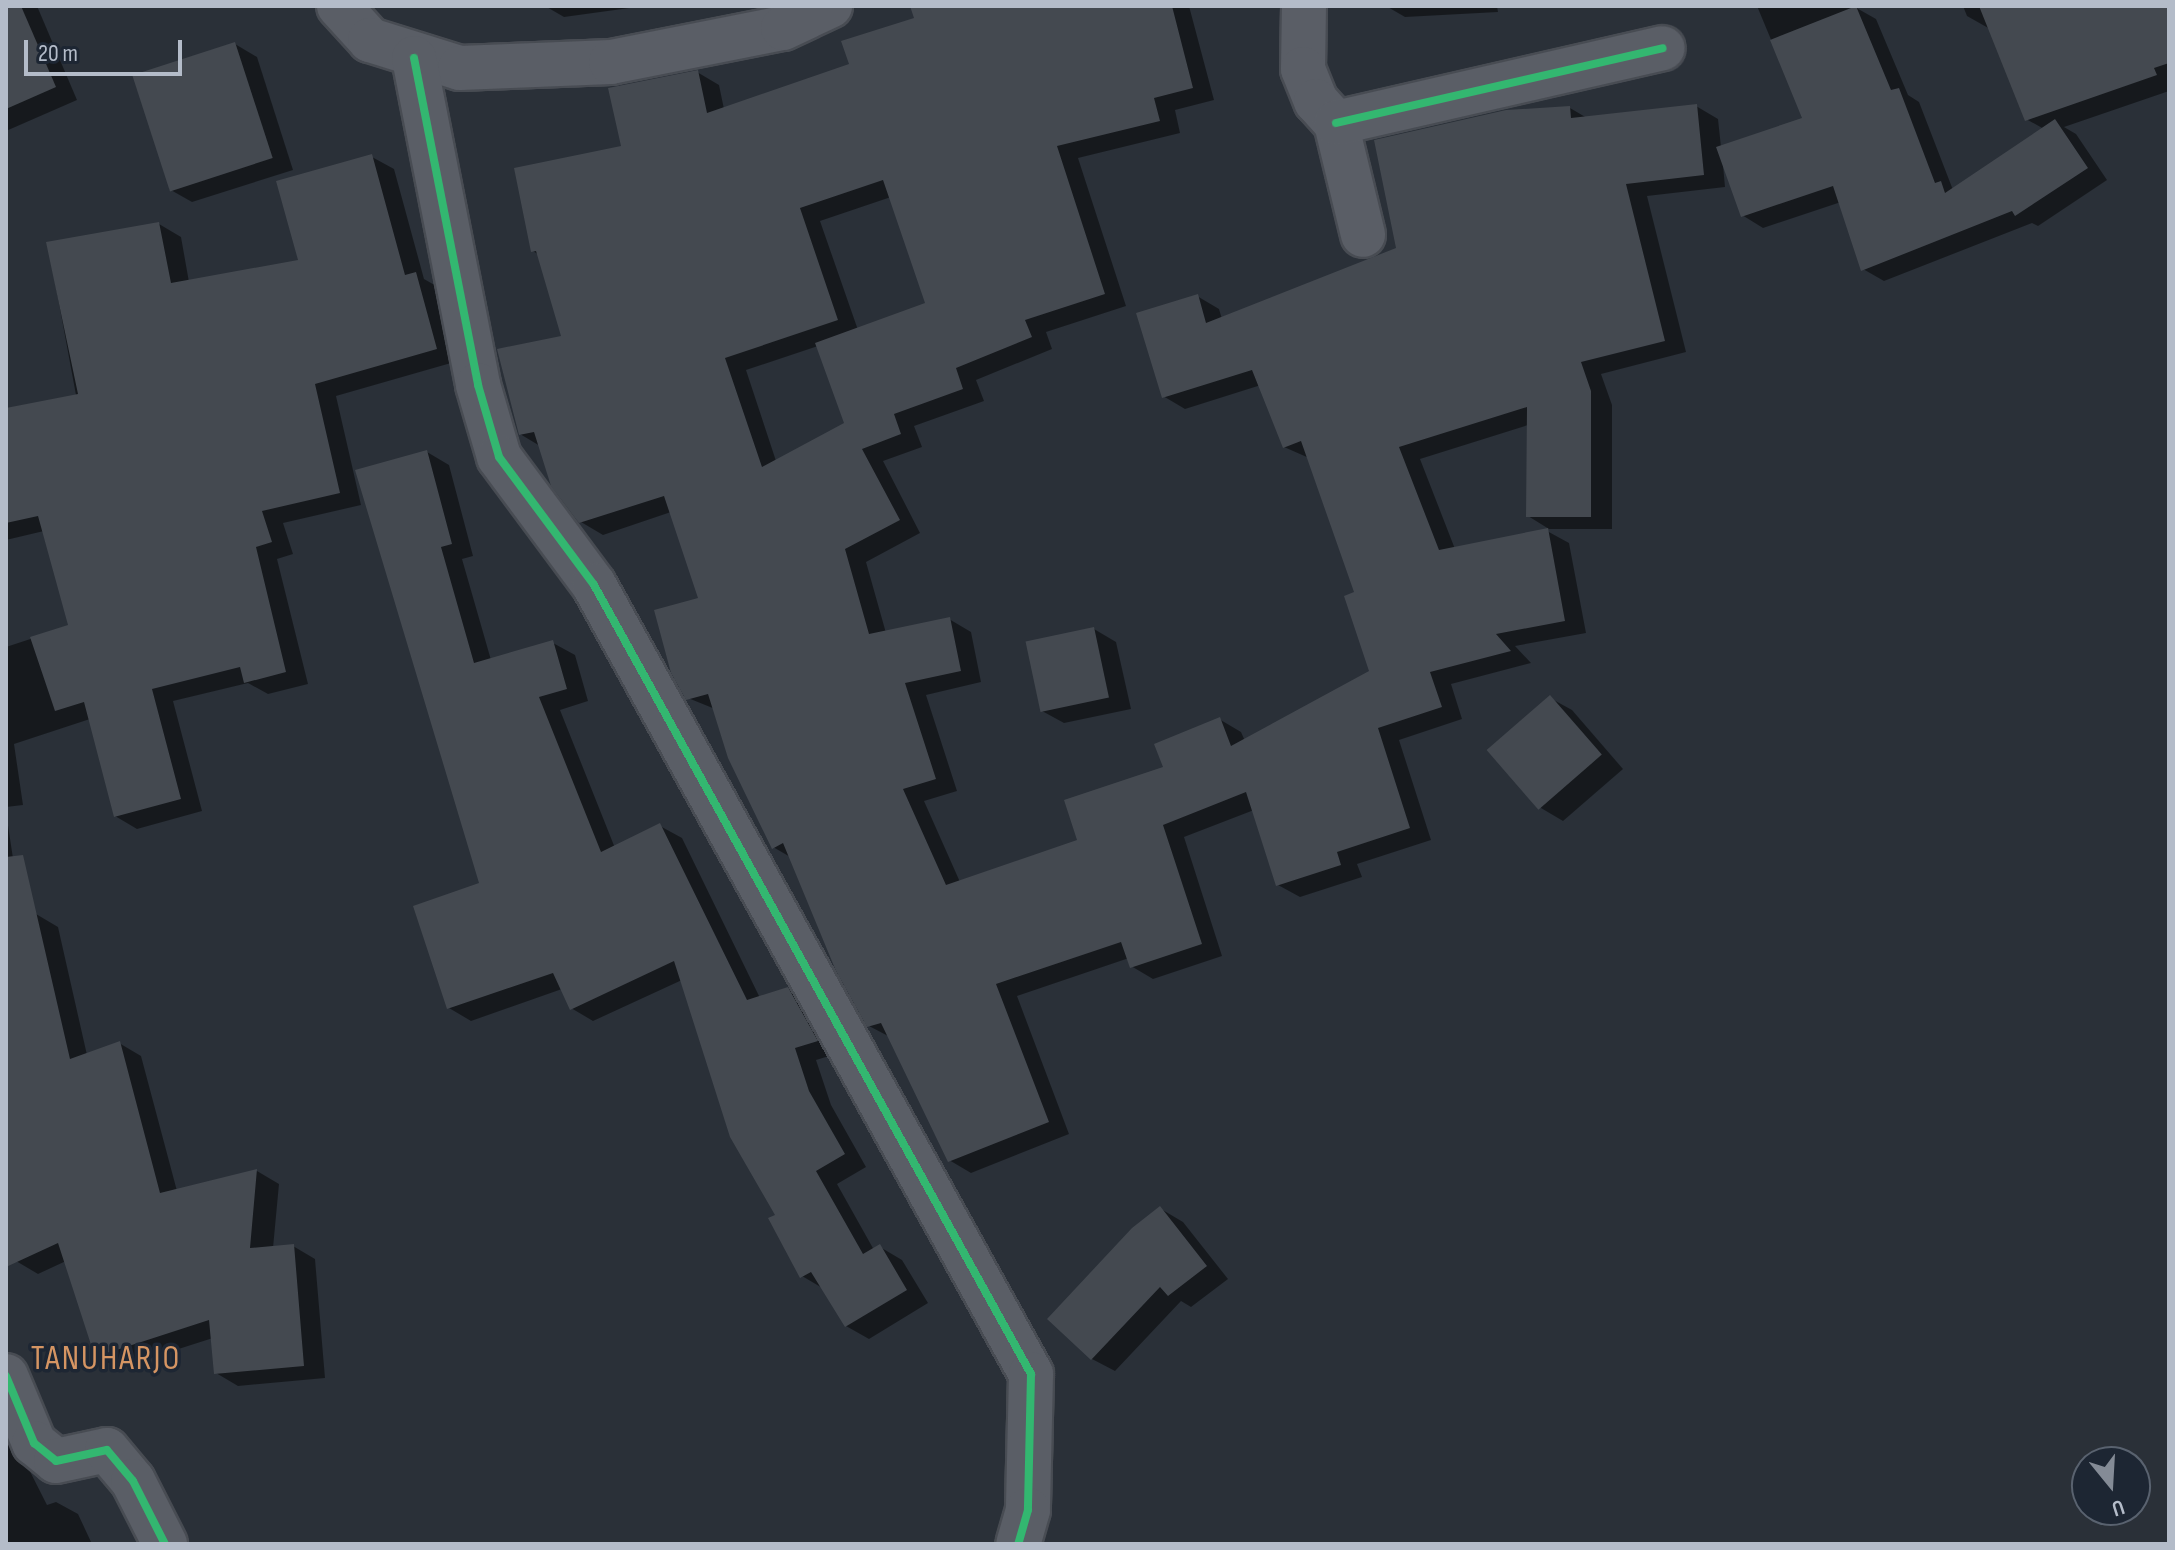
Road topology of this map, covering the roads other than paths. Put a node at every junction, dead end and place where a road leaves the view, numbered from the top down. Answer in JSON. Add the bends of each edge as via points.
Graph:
{"nodes":[{"id":1,"x":339,"y":6,"type":"edge"},
{"id":2,"x":830,"y":6,"type":"edge"},
{"id":3,"x":1304,"y":6,"type":"edge"},
{"id":4,"x":1663,"y":48,"type":"dead end"},
{"id":5,"x":414,"y":58,"type":"junction"},
{"id":6,"x":1336,"y":123,"type":"junction"},
{"id":7,"x":1363,"y":235,"type":"dead end"},
{"id":8,"x":6,"y":1376,"type":"edge"},
{"id":9,"x":165,"y":1544,"type":"edge"},
{"id":10,"x":1018,"y":1544,"type":"edge"}],
"edges":[{"from":1,"to":5,"type":"street","via":[[370,40]]},
{"from":2,"to":5,"type":"street","via":[[783,28],[611,62],[460,68]]},
{"from":3,"to":6,"type":"street","via":[[1303,69],[1316,101]]},
{"from":4,"to":6,"type":"street"},
{"from":5,"to":10,"type":"street","via":[[478,385],[499,457],[594,585],[1031,1374],[1028,1510]]},
{"from":6,"to":7,"type":"street"},
{"from":8,"to":9,"type":"street","via":[[34,1443],[56,1461],[107,1450],[133,1481]]}]}
